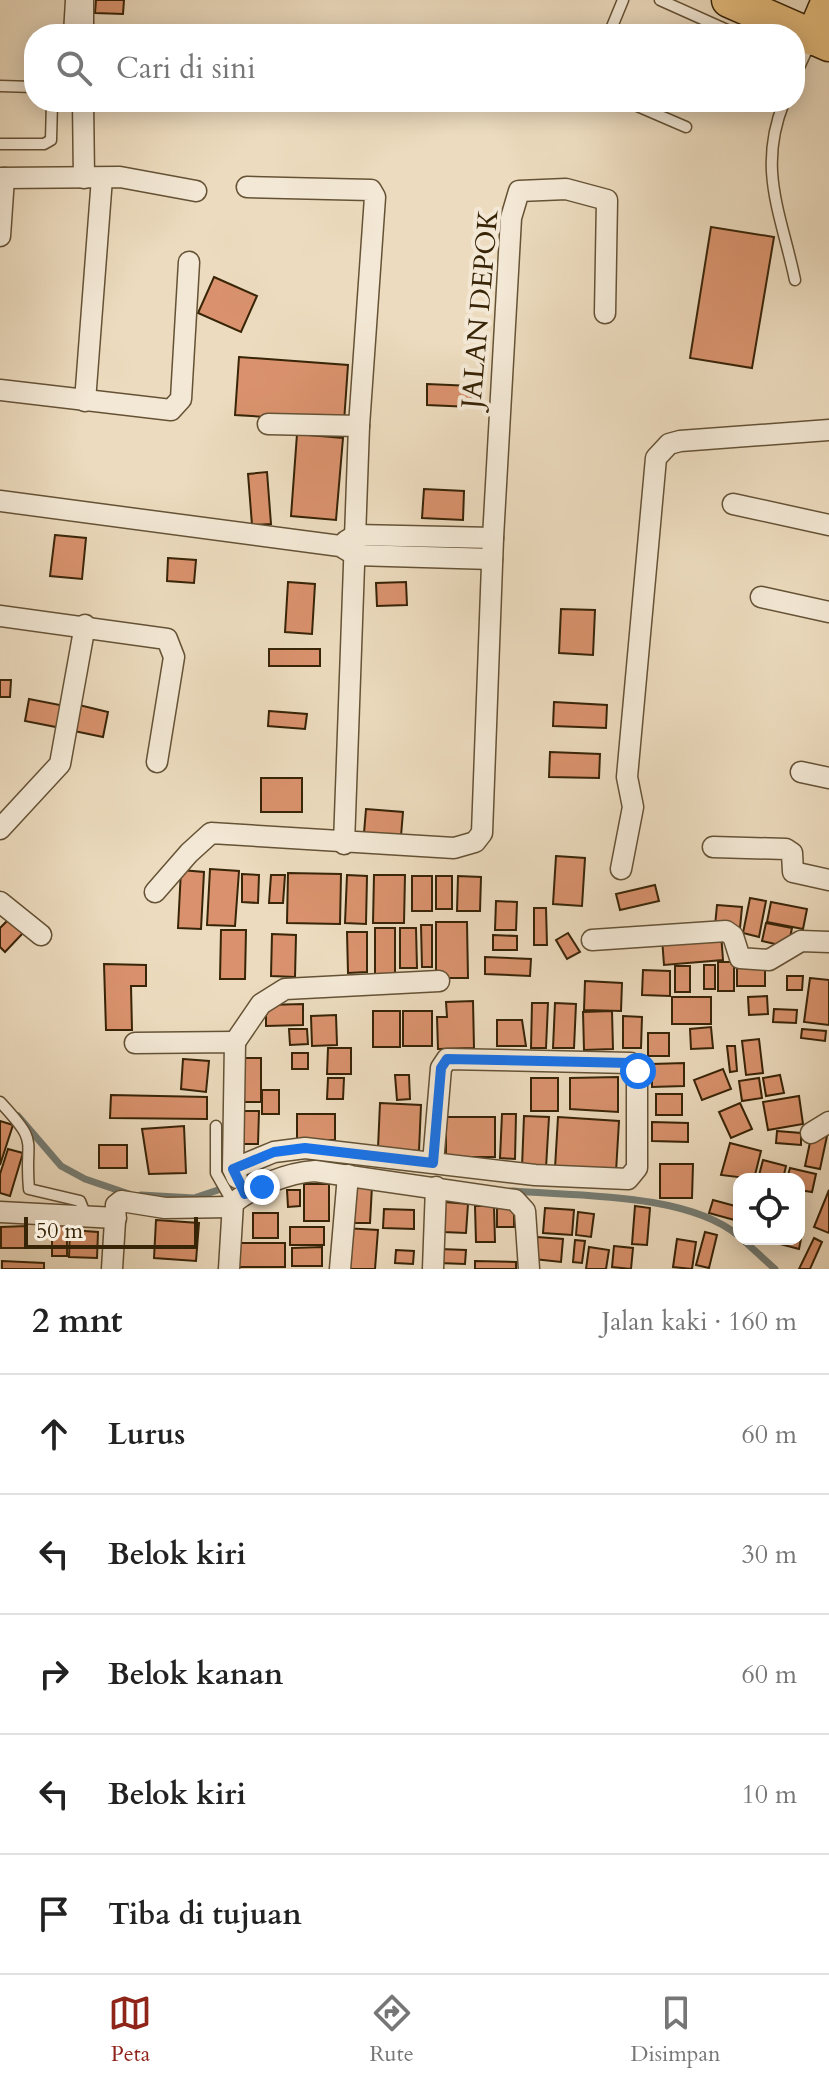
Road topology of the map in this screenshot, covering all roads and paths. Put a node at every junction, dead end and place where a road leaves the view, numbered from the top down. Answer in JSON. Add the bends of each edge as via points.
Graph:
{"nodes":[{"id":1,"x":71,"y":0,"type":"edge"},
{"id":2,"x":83,"y":0,"type":"edge"},
{"id":3,"x":623,"y":0,"type":"edge"},
{"id":4,"x":660,"y":0,"type":"edge"},
{"id":5,"x":729,"y":0,"type":"edge"},
{"id":6,"x":823,"y":4,"type":"edge"},
{"id":7,"x":70,"y":24,"type":"edge"},
{"id":8,"x":83,"y":24,"type":"edge"},
{"id":9,"x":613,"y":24,"type":"edge"},
{"id":10,"x":714,"y":24,"type":"edge"},
{"id":11,"x":766,"y":24,"type":"edge"},
{"id":12,"x":821,"y":41,"type":"edge"},
{"id":13,"x":805,"y":63,"type":"edge"},
{"id":14,"x":0,"y":86,"type":"edge"},
{"id":15,"x":24,"y":87,"type":"edge"},
{"id":16,"x":52,"y":112,"type":"edge"},
{"id":17,"x":84,"y":112,"type":"edge"},
{"id":18,"x":651,"y":112,"type":"edge"},
{"id":19,"x":781,"y":112,"type":"edge"},
{"id":20,"x":686,"y":127,"type":"dead end"},
{"id":21,"x":0,"y":144,"type":"edge"},
{"id":22,"x":2,"y":178,"type":"edge"},
{"id":23,"x":93,"y":178,"type":"junction"},
{"id":24,"x":247,"y":187,"type":"dead end"},
{"id":25,"x":196,"y":191,"type":"dead end"},
{"id":26,"x":0,"y":236,"type":"edge"},
{"id":27,"x":189,"y":262,"type":"dead end"},
{"id":28,"x":795,"y":280,"type":"dead end"},
{"id":29,"x":605,"y":313,"type":"dead end"},
{"id":30,"x":0,"y":390,"type":"edge"},
{"id":31,"x":85,"y":401,"type":"junction"},
{"id":32,"x":268,"y":424,"type":"dead end"},
{"id":33,"x":359,"y":426,"type":"junction"},
{"id":34,"x":829,"y":430,"type":"edge"},
{"id":35,"x":0,"y":501,"type":"edge"},
{"id":36,"x":733,"y":504,"type":"dead end"},
{"id":37,"x":829,"y":525,"type":"edge"},
{"id":38,"x":493,"y":538,"type":"junction"},
{"id":39,"x":350,"y":545,"type":"junction"},
{"id":40,"x":492,"y":559,"type":"junction"},
{"id":41,"x":761,"y":597,"type":"dead end"},
{"id":42,"x":829,"y":612,"type":"edge"},
{"id":43,"x":0,"y":616,"type":"edge"},
{"id":44,"x":85,"y":625,"type":"junction"},
{"id":45,"x":157,"y":762,"type":"dead end"},
{"id":46,"x":801,"y":772,"type":"dead end"},
{"id":47,"x":829,"y":778,"type":"edge"},
{"id":48,"x":0,"y":829,"type":"edge"},
{"id":49,"x":344,"y":844,"type":"junction"},
{"id":50,"x":713,"y":847,"type":"dead end"},
{"id":51,"x":621,"y":869,"type":"dead end"},
{"id":52,"x":829,"y":880,"type":"edge"},
{"id":53,"x":155,"y":892,"type":"dead end"},
{"id":54,"x":0,"y":902,"type":"edge"},
{"id":55,"x":41,"y":935,"type":"dead end"},
{"id":56,"x":592,"y":940,"type":"dead end"},
{"id":57,"x":829,"y":942,"type":"edge"},
{"id":58,"x":439,"y":981,"type":"dead end"},
{"id":59,"x":235,"y":1042,"type":"junction"},
{"id":60,"x":135,"y":1043,"type":"dead end"},
{"id":61,"x":0,"y":1102,"type":"edge"},
{"id":62,"x":216,"y":1126,"type":"dead end"},
{"id":63,"x":433,"y":1163,"type":"junction"},
{"id":64,"x":348,"y":1175,"type":"junction"},
{"id":65,"x":436,"y":1187,"type":"junction"},
{"id":66,"x":233,"y":1189,"type":"junction"},
{"id":67,"x":0,"y":1212,"type":"edge"},
{"id":68,"x":86,"y":1216,"type":"junction"},
{"id":69,"x":116,"y":1218,"type":"junction"},
{"id":70,"x":112,"y":1269,"type":"edge"},
{"id":71,"x":229,"y":1269,"type":"edge"},
{"id":72,"x":340,"y":1269,"type":"edge"},
{"id":73,"x":433,"y":1269,"type":"edge"},
{"id":74,"x":530,"y":1269,"type":"edge"}],
"edges":[{"from":1,"to":7,"type":"lane"},
{"from":2,"to":8,"type":"street"},
{"from":3,"to":9,"type":"lane"},
{"from":4,"to":10,"type":"lane"},
{"from":5,"to":11,"type":"main road"},
{"from":6,"to":12,"type":"main road"},
{"from":12,"to":13,"type":"lane"},
{"from":14,"to":15,"type":"lane"},
{"from":16,"to":21,"type":"lane","via":[[51,140]]},
{"from":17,"to":23,"type":"street"},
{"from":18,"to":20,"type":"lane"},
{"from":19,"to":28,"type":"lane","via":[[770,149],[770,180]]},
{"from":22,"to":23,"type":"street"},
{"from":22,"to":26,"type":"street"},
{"from":23,"to":25,"type":"street","via":[[143,178]]},
{"from":23,"to":31,"type":"street"},
{"from":24,"to":33,"type":"street","via":[[374,194]]},
{"from":27,"to":31,"type":"street","via":[[181,399],[165,411]]},
{"from":29,"to":38,"type":"street","name":"JALAN DEPOK","via":[[607,200],[566,189],[519,191],[511,218]]},
{"from":30,"to":31,"type":"street"},
{"from":32,"to":33,"type":"street"},
{"from":33,"to":39,"type":"street"},
{"from":34,"to":51,"type":"street","via":[[680,441],[656,458],[627,777],[633,807]]},
{"from":35,"to":39,"type":"street"},
{"from":36,"to":37,"type":"street"},
{"from":38,"to":39,"type":"street"},
{"from":38,"to":40,"type":"street","name":"JALAN DEPOK"},
{"from":39,"to":40,"type":"street"},
{"from":39,"to":49,"type":"street"},
{"from":40,"to":49,"type":"street","name":"JALAN DEPOK","via":[[482,833],[475,842],[454,848]]},
{"from":41,"to":42,"type":"street"},
{"from":43,"to":44,"type":"street"},
{"from":44,"to":45,"type":"street","via":[[170,642],[174,657]]},
{"from":44,"to":48,"type":"street","via":[[62,760]]},
{"from":46,"to":47,"type":"street"},
{"from":49,"to":53,"type":"street","via":[[211,833]]},
{"from":50,"to":52,"type":"street","via":[[786,849],[792,853],[793,872]]},
{"from":54,"to":55,"type":"street"},
{"from":56,"to":57,"type":"street","via":[[726,931],[740,958],[769,960],[801,941]]},
{"from":58,"to":59,"type":"street","via":[[285,989],[261,1004]]},
{"from":59,"to":60,"type":"street"},
{"from":59,"to":66,"type":"street"},
{"from":61,"to":68,"type":"lane","via":[[27,1131],[29,1189],[80,1201]]},
{"from":62,"to":66,"type":"lane"},
{"from":63,"to":63,"type":"street","via":[[441,1068],[447,1059],[637,1067],[637,1168],[628,1179]]},
{"from":63,"to":66,"type":"street","via":[[305,1148],[274,1152]]},
{"from":64,"to":65,"type":"street"},
{"from":64,"to":66,"type":"street","via":[[303,1172]]},
{"from":64,"to":72,"type":"street"},
{"from":65,"to":73,"type":"street"},
{"from":65,"to":74,"type":"street","via":[[515,1200],[525,1211]]},
{"from":66,"to":69,"type":"street","via":[[165,1208],[121,1201]]},
{"from":66,"to":71,"type":"street"},
{"from":67,"to":68,"type":"street"},
{"from":68,"to":69,"type":"street"},
{"from":69,"to":70,"type":"street"}]}
